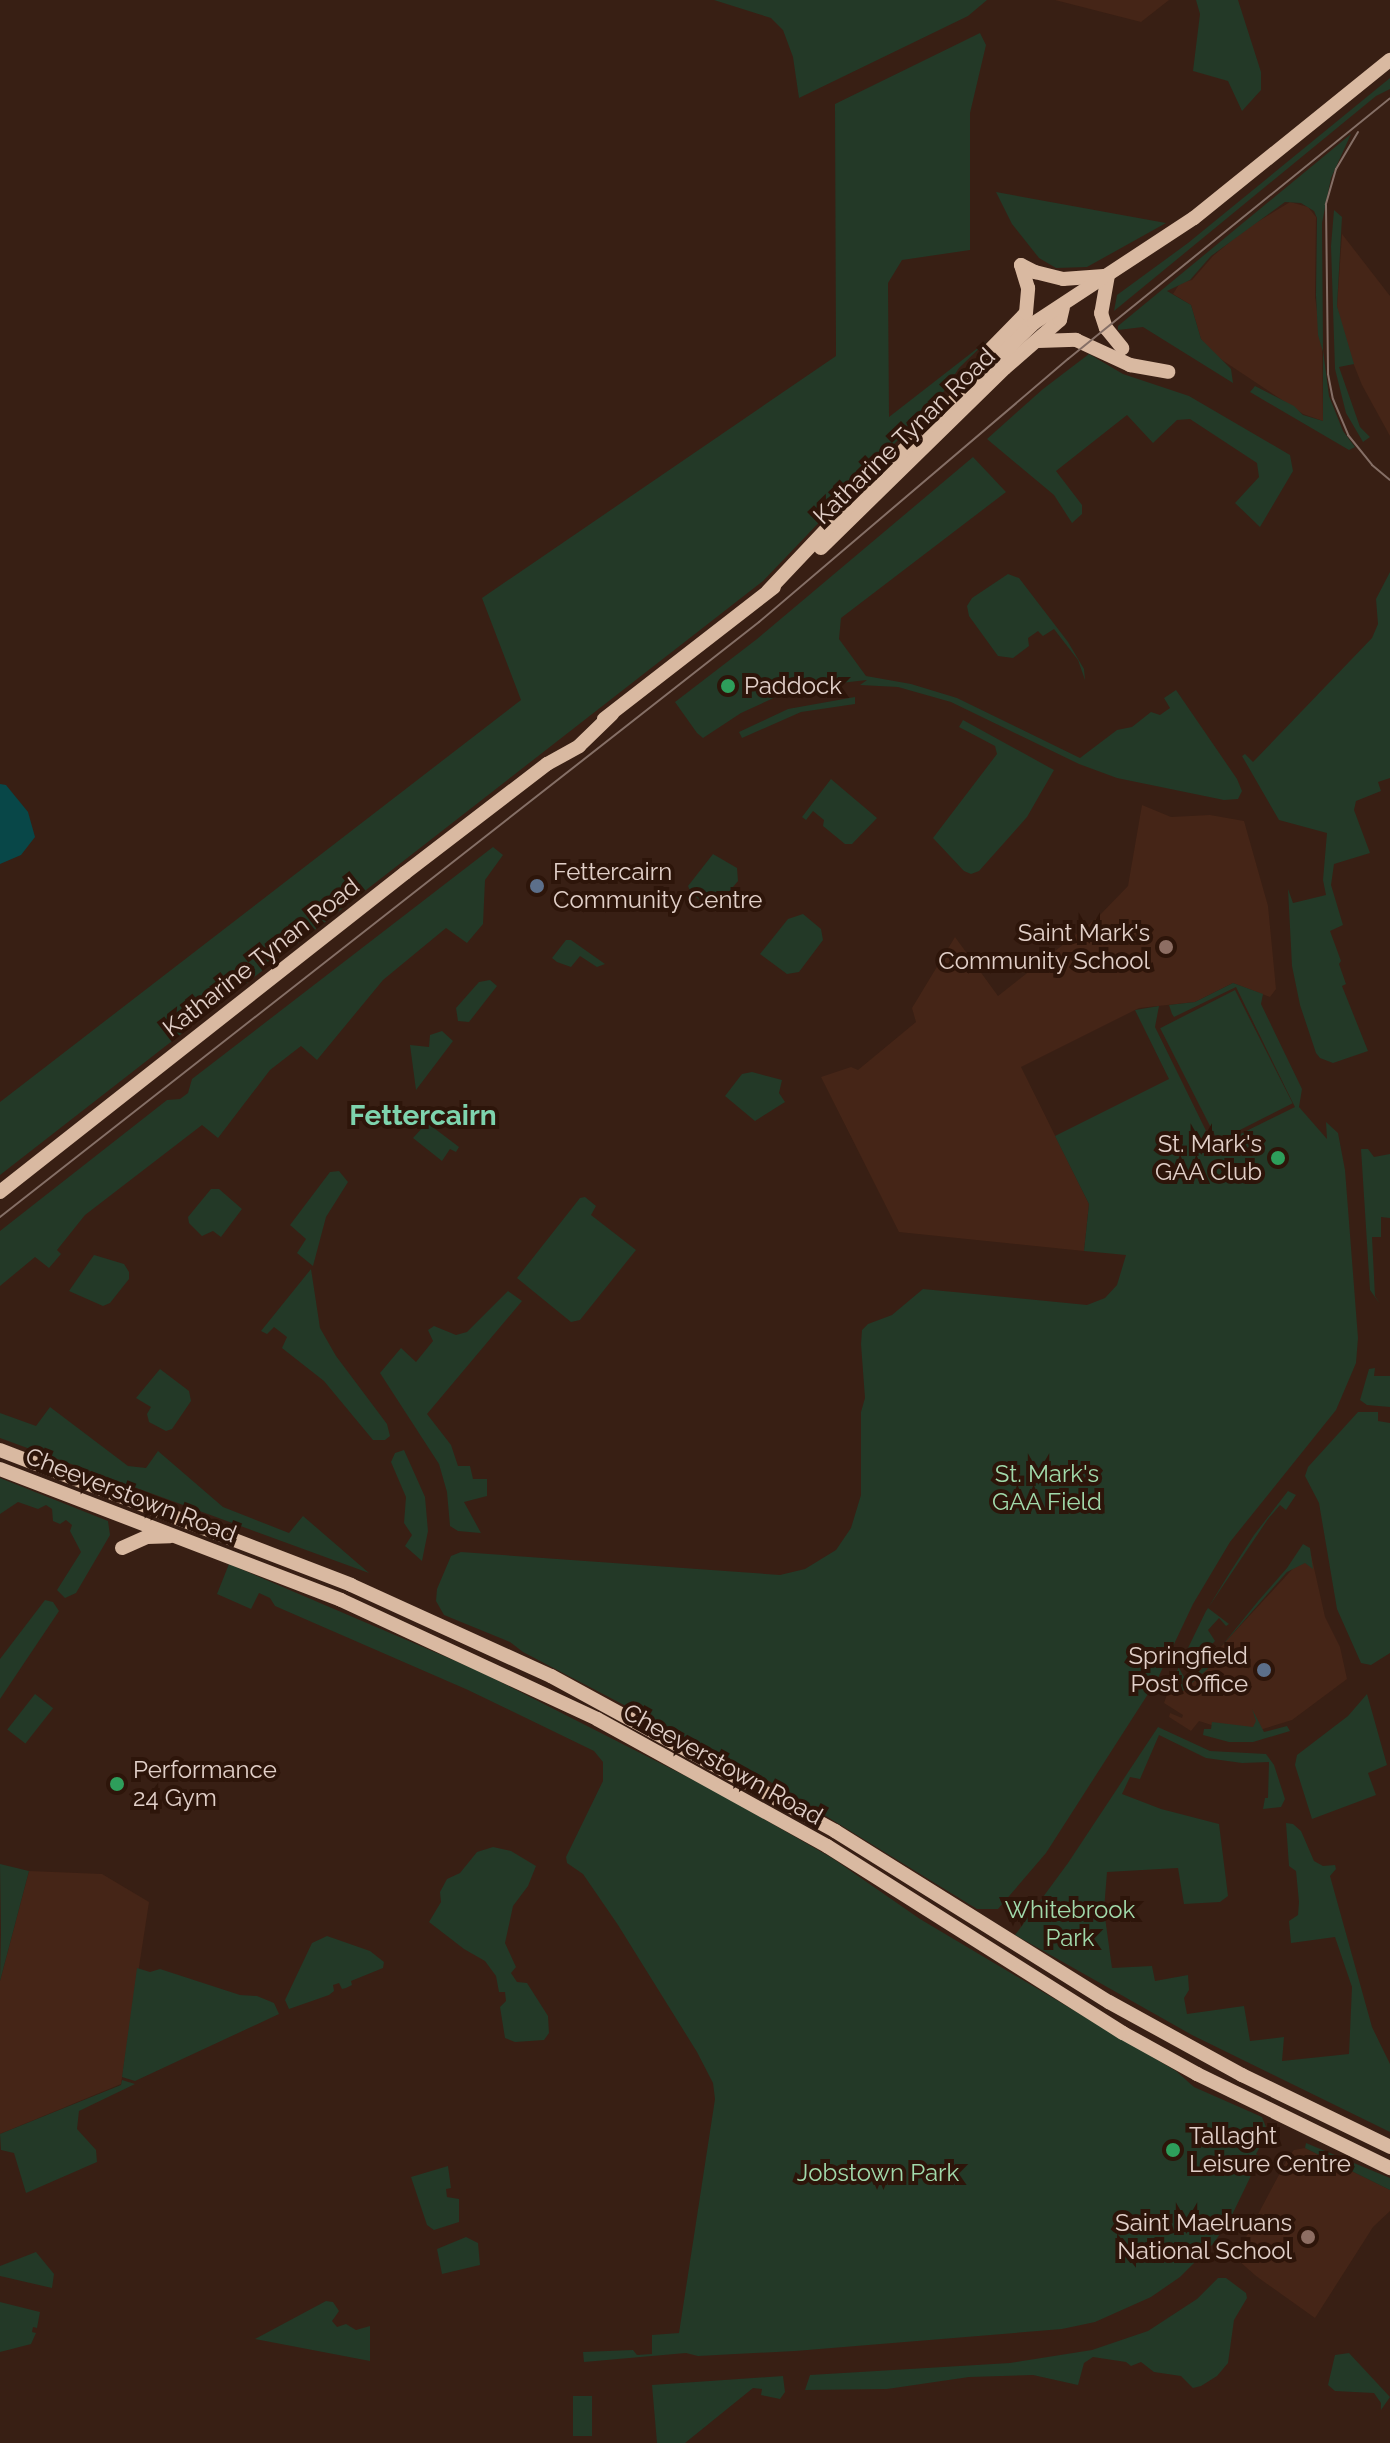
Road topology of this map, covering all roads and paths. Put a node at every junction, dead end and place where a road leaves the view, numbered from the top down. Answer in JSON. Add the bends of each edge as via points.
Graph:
{"nodes":[{"id":1,"x":1390,"y":60,"type":"edge"},
{"id":2,"x":1108,"y":275,"type":"junction"},
{"id":3,"x":1063,"y":307,"type":"junction"},
{"id":4,"x":1033,"y":342,"type":"junction"},
{"id":5,"x":1122,"y":348,"type":"dead end"},
{"id":6,"x":1168,"y":372,"type":"dead end"},
{"id":7,"x":960,"y":394,"type":"junction"},
{"id":8,"x":768,"y":591,"type":"junction"},
{"id":9,"x":0,"y":1192,"type":"edge"},
{"id":10,"x":0,"y":1450,"type":"edge"},
{"id":11,"x":0,"y":1469,"type":"edge"},
{"id":12,"x":178,"y":1536,"type":"junction"},
{"id":13,"x":122,"y":1548,"type":"dead end"},
{"id":14,"x":1390,"y":2147,"type":"edge"},
{"id":15,"x":1390,"y":2168,"type":"edge"}],
"edges":[{"from":1,"to":2,"type":"main road","name":"Katharine Tynan Road","via":[[1194,218]]},
{"from":2,"to":3,"type":"main road","name":"Katharine Tynan Road"},
{"from":2,"to":5,"type":"main road","via":[[1101,313]]},
{"from":2,"to":7,"type":"main road","via":[[1063,279],[1021,265],[1028,288],[1025,316],[972,368]]},
{"from":3,"to":4,"type":"main road","name":"Katharine Tynan Road","via":[[1060,320]]},
{"from":3,"to":7,"type":"main road","name":"Katharine Tynan Road","via":[[1049,310]]},
{"from":4,"to":6,"type":"main road","via":[[1076,340],[1130,365]]},
{"from":4,"to":8,"type":"main road","name":"Katharine Tynan Road","via":[[848,524]]},
{"from":7,"to":8,"type":"main road","name":"Katharine Tynan Road"},
{"from":8,"to":9,"type":"main road","name":"Katharine Tynan Road","via":[[579,746],[552,761]]},
{"from":10,"to":14,"type":"main road","name":"Cheeverstown Road","via":[[339,1580],[521,1661],[835,1831],[1135,2017]]},
{"from":11,"to":12,"type":"main road","name":"Cheeverstown Road"},
{"from":12,"to":13,"type":"main road","via":[[147,1537]]},
{"from":12,"to":15,"type":"main road","name":"Cheeverstown Road","via":[[341,1600],[597,1719],[827,1846],[1123,2033]]}]}
